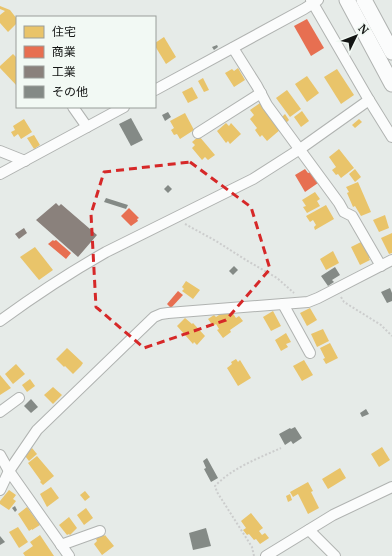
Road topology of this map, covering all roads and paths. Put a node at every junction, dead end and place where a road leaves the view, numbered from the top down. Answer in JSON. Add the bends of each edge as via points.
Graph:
{"nodes":[{"id":1,"x":347,"y":0,"type":"edge"},
{"id":2,"x":364,"y":0,"type":"edge"},
{"id":3,"x":314,"y":1,"type":"edge"},
{"id":4,"x":233,"y":48,"type":"junction"},
{"id":5,"x":392,"y":52,"type":"edge"},
{"id":6,"x":392,"y":84,"type":"edge"},
{"id":7,"x":156,"y":89,"type":"edge"},
{"id":8,"x":261,"y":93,"type":"junction"},
{"id":9,"x":369,"y":100,"type":"junction"},
{"id":10,"x":74,"y":108,"type":"edge"},
{"id":11,"x":122,"y":108,"type":"edge"},
{"id":12,"x":87,"y":127,"type":"junction"},
{"id":13,"x":198,"y":133,"type":"dead end"},
{"id":14,"x":392,"y":137,"type":"edge"},
{"id":15,"x":300,"y":149,"type":"junction"},
{"id":16,"x":0,"y":150,"type":"edge"},
{"id":17,"x":25,"y":161,"type":"junction"},
{"id":18,"x":0,"y":174,"type":"edge"},
{"id":19,"x":176,"y":218,"type":"junction"},
{"id":20,"x":392,"y":260,"type":"edge"},
{"id":21,"x":381,"y":266,"type":"junction"},
{"id":22,"x":336,"y":289,"type":"junction"},
{"id":23,"x":299,"y":303,"type":"junction"},
{"id":24,"x":283,"y":304,"type":"junction"},
{"id":25,"x":0,"y":322,"type":"edge"},
{"id":26,"x":392,"y":336,"type":"edge"},
{"id":27,"x":310,"y":353,"type":"dead end"},
{"id":28,"x":19,"y":398,"type":"dead end"},
{"id":29,"x":0,"y":412,"type":"edge"},
{"id":30,"x":281,"y":448,"type":"dead end"},
{"id":31,"x":0,"y":455,"type":"edge"},
{"id":32,"x":9,"y":471,"type":"junction"},
{"id":33,"x":392,"y":487,"type":"edge"},
{"id":34,"x":0,"y":490,"type":"edge"},
{"id":35,"x":309,"y":530,"type":"junction"},
{"id":36,"x":100,"y":531,"type":"dead end"},
{"id":37,"x":61,"y":545,"type":"junction"},
{"id":38,"x":69,"y":556,"type":"edge"},
{"id":39,"x":254,"y":556,"type":"edge"},
{"id":40,"x":266,"y":556,"type":"edge"},
{"id":41,"x":335,"y":556,"type":"edge"}],
"edges":[{"from":1,"to":6,"type":"highway"},
{"from":2,"to":5,"type":"highway"},
{"from":3,"to":4,"type":"street"},
{"from":3,"to":9,"type":"street"},
{"from":4,"to":7,"type":"street"},
{"from":4,"to":8,"type":"street"},
{"from":8,"to":13,"type":"street"},
{"from":8,"to":15,"type":"street","via":[[267,106]]},
{"from":9,"to":14,"type":"street"},
{"from":9,"to":15,"type":"street"},
{"from":10,"to":12,"type":"street"},
{"from":11,"to":12,"type":"street"},
{"from":12,"to":17,"type":"street"},
{"from":15,"to":19,"type":"street","via":[[253,179]]},
{"from":15,"to":21,"type":"street","via":[[344,212],[352,216]]},
{"from":16,"to":17,"type":"street"},
{"from":17,"to":18,"type":"street"},
{"from":19,"to":23,"type":"path","via":[[277,278],[290,289]]},
{"from":19,"to":25,"type":"street","via":[[67,274]]},
{"from":20,"to":21,"type":"street"},
{"from":21,"to":22,"type":"street"},
{"from":22,"to":23,"type":"street","via":[[318,298]]},
{"from":22,"to":26,"type":"path","via":[[344,302],[381,325]]},
{"from":23,"to":24,"type":"street"},
{"from":24,"to":27,"type":"street"},
{"from":24,"to":32,"type":"street","via":[[168,313],[154,317],[43,423]]},
{"from":28,"to":29,"type":"street"},
{"from":30,"to":39,"type":"path","via":[[228,474],[215,486],[252,547]]},
{"from":31,"to":32,"type":"street"},
{"from":32,"to":34,"type":"street"},
{"from":32,"to":37,"type":"street"},
{"from":33,"to":35,"type":"street","via":[[333,515]]},
{"from":35,"to":40,"type":"street"},
{"from":35,"to":41,"type":"street"},
{"from":36,"to":37,"type":"street"},
{"from":37,"to":38,"type":"street"}]}
